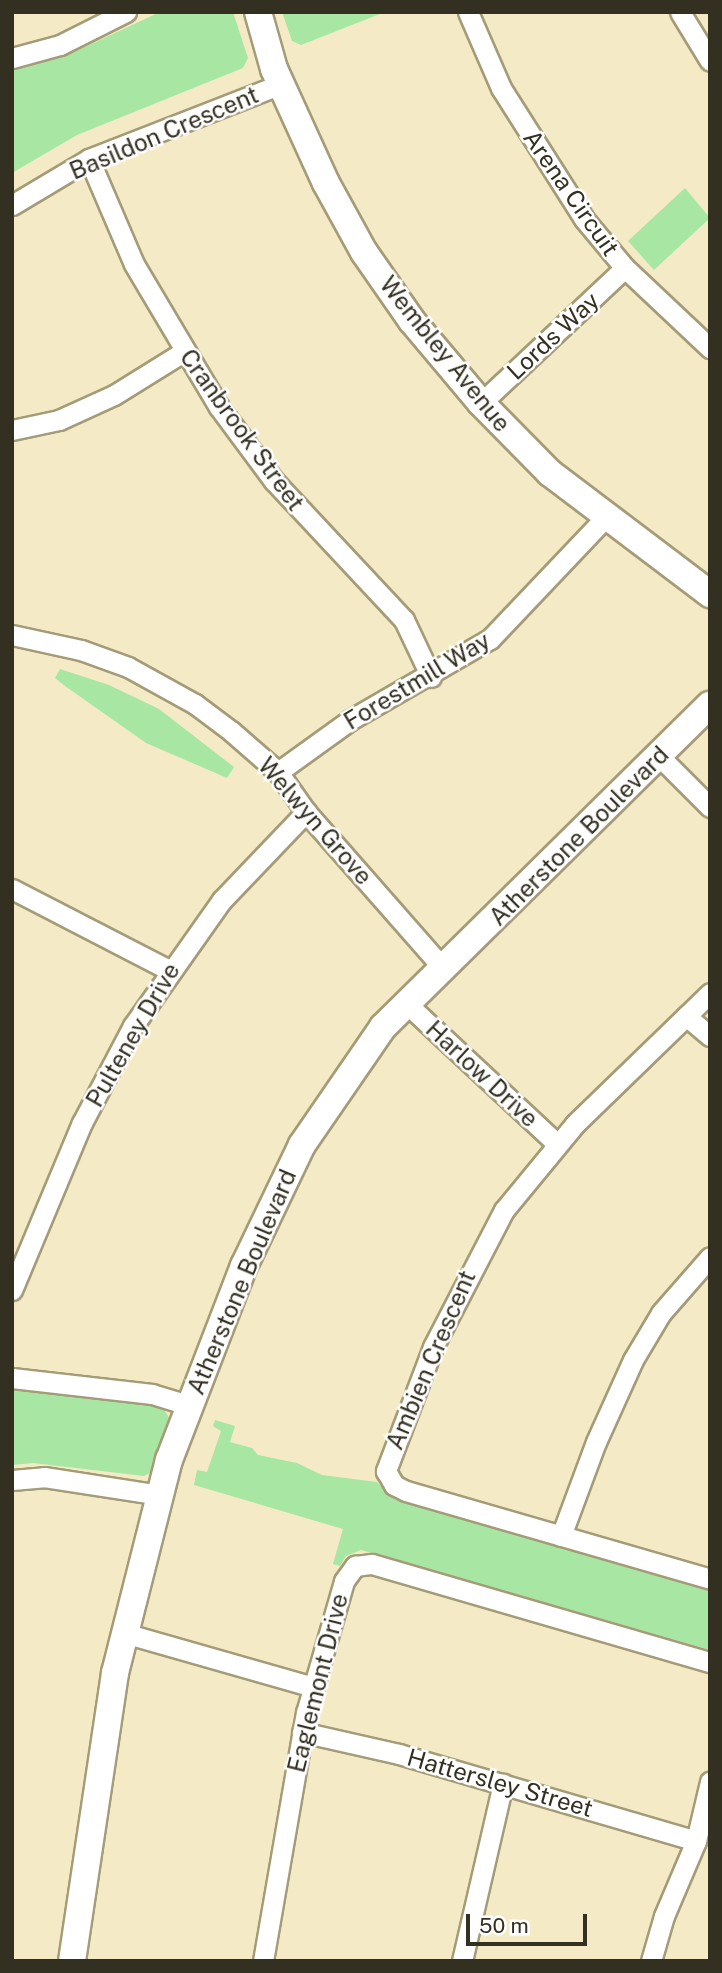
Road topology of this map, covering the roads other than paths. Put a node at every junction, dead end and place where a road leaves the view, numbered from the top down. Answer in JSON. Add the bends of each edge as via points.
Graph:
{"nodes":[{"id":1,"x":126,"y":12,"type":"edge"},
{"id":2,"x":258,"y":12,"type":"edge"},
{"id":3,"x":468,"y":12,"type":"edge"},
{"id":4,"x":680,"y":12,"type":"edge"},
{"id":5,"x":12,"y":58,"type":"edge"},
{"id":6,"x":710,"y":61,"type":"edge"},
{"id":7,"x":281,"y":84,"type":"junction"},
{"id":8,"x":89,"y":159,"type":"junction"},
{"id":9,"x":12,"y":205,"type":"edge"},
{"id":10,"x":625,"y":268,"type":"junction"},
{"id":11,"x":710,"y":348,"type":"edge"},
{"id":12,"x":183,"y":352,"type":"junction"},
{"id":13,"x":481,"y":403,"type":"junction"},
{"id":14,"x":12,"y":430,"type":"edge"},
{"id":15,"x":605,"y":517,"type":"junction"},
{"id":16,"x":707,"y":597,"type":"edge"},
{"id":17,"x":12,"y":635,"type":"edge"},
{"id":18,"x":431,"y":677,"type":"junction"},
{"id":19,"x":709,"y":709,"type":"edge"},
{"id":20,"x":660,"y":757,"type":"junction"},
{"id":21,"x":278,"y":772,"type":"junction"},
{"id":22,"x":710,"y":807,"type":"edge"},
{"id":23,"x":306,"y":812,"type":"junction"},
{"id":24,"x":12,"y":889,"type":"edge"},
{"id":25,"x":444,"y":969,"type":"junction"},
{"id":26,"x":169,"y":970,"type":"junction"},
{"id":27,"x":710,"y":993,"type":"edge"},
{"id":28,"x":407,"y":1004,"type":"junction"},
{"id":29,"x":686,"y":1016,"type":"junction"},
{"id":30,"x":710,"y":1036,"type":"edge"},
{"id":31,"x":557,"y":1144,"type":"junction"},
{"id":32,"x":710,"y":1257,"type":"edge"},
{"id":33,"x":12,"y":1290,"type":"edge"},
{"id":34,"x":12,"y":1378,"type":"edge"},
{"id":35,"x":189,"y":1405,"type":"junction"},
{"id":36,"x":12,"y":1480,"type":"edge"},
{"id":37,"x":160,"y":1494,"type":"junction"},
{"id":38,"x":561,"y":1535,"type":"junction"},
{"id":39,"x":710,"y":1578,"type":"edge"},
{"id":40,"x":124,"y":1633,"type":"junction"},
{"id":41,"x":710,"y":1662,"type":"edge"},
{"id":42,"x":313,"y":1688,"type":"junction"},
{"id":43,"x":302,"y":1732,"type":"junction"},
{"id":44,"x":710,"y":1782,"type":"edge"},
{"id":45,"x":503,"y":1784,"type":"junction"},
{"id":46,"x":696,"y":1841,"type":"junction"},
{"id":47,"x":72,"y":1961,"type":"edge"},
{"id":48,"x":263,"y":1961,"type":"edge"},
{"id":49,"x":462,"y":1961,"type":"edge"},
{"id":50,"x":651,"y":1961,"type":"edge"}],
"edges":[{"from":1,"to":5,"type":"street","via":[[60,45]]},
{"from":2,"to":7,"type":"street","name":"Wembley Avenue"},
{"from":3,"to":10,"type":"street","name":"Arena Circuit","via":[[501,88],[537,149],[584,219]]},
{"from":4,"to":6,"type":"street"},
{"from":7,"to":8,"type":"street","name":"Basildon Crescent"},
{"from":7,"to":13,"type":"street","name":"Wembley Avenue","via":[[326,183],[364,252],[412,321]]},
{"from":8,"to":9,"type":"street","name":"Basildon Crescent"},
{"from":8,"to":12,"type":"street","name":"Cranbrook Street","via":[[134,264]]},
{"from":10,"to":11,"type":"street","name":"Arena Circuit"},
{"from":10,"to":13,"type":"street","name":"Lords Way"},
{"from":12,"to":14,"type":"street","via":[[92,405],[59,420]]},
{"from":12,"to":18,"type":"street","name":"Cranbrook Street","via":[[274,481],[404,620]]},
{"from":13,"to":15,"type":"street","name":"Wembley Avenue","via":[[550,473]]},
{"from":15,"to":16,"type":"street","name":"Wembley Avenue"},
{"from":15,"to":18,"type":"street","name":"Forestmill Way","via":[[490,639]]},
{"from":17,"to":21,"type":"street","name":"Welwyn Grove","via":[[81,650],[128,667],[195,704]]},
{"from":18,"to":21,"type":"street","name":"Forestmill Way","via":[[350,720]]},
{"from":19,"to":20,"type":"street","name":"Atherstone Boulevard"},
{"from":20,"to":22,"type":"street"},
{"from":20,"to":25,"type":"street","name":"Atherstone Boulevard"},
{"from":21,"to":23,"type":"street","name":"Welwyn Grove"},
{"from":23,"to":25,"type":"street","name":"Welwyn Grove"},
{"from":23,"to":26,"type":"street","name":"Pulteney Drive","via":[[222,900]]},
{"from":24,"to":26,"type":"street"},
{"from":25,"to":28,"type":"street","name":"Atherstone Boulevard"},
{"from":26,"to":33,"type":"street","name":"Pulteney Drive","via":[[82,1123]]},
{"from":27,"to":29,"type":"street","name":"Ambien Crescent"},
{"from":28,"to":31,"type":"street","name":"Harlow Drive"},
{"from":28,"to":35,"type":"street","name":"Atherstone Boulevard","via":[[383,1027],[302,1145],[244,1266]]},
{"from":29,"to":30,"type":"street"},
{"from":29,"to":31,"type":"street","name":"Ambien Crescent"},
{"from":31,"to":38,"type":"street","name":"Ambien Crescent","via":[[520,1187],[476,1258],[417,1384],[386,1471],[394,1485],[406,1491]]},
{"from":32,"to":38,"type":"street","via":[[661,1313],[633,1360],[585,1466]]},
{"from":34,"to":35,"type":"street","via":[[152,1394]]},
{"from":35,"to":37,"type":"street","name":"Atherstone Boulevard"},
{"from":36,"to":37,"type":"street","via":[[44,1477]]},
{"from":37,"to":40,"type":"street","name":"Atherstone Boulevard"},
{"from":38,"to":39,"type":"street","name":"Ambien Crescent"},
{"from":40,"to":42,"type":"street"},
{"from":40,"to":47,"type":"street","name":"Atherstone Boulevard"},
{"from":41,"to":42,"type":"street","name":"Eaglemont Drive","via":[[366,1564],[355,1566],[344,1580]]},
{"from":42,"to":43,"type":"street","name":"Eaglemont Drive"},
{"from":43,"to":45,"type":"street","name":"Hattersley Street"},
{"from":43,"to":48,"type":"street","name":"Eaglemont Drive"},
{"from":44,"to":46,"type":"street"},
{"from":45,"to":46,"type":"street","name":"Hattersley Street"},
{"from":45,"to":49,"type":"street"},
{"from":46,"to":50,"type":"street","via":[[664,1916]]}]}
